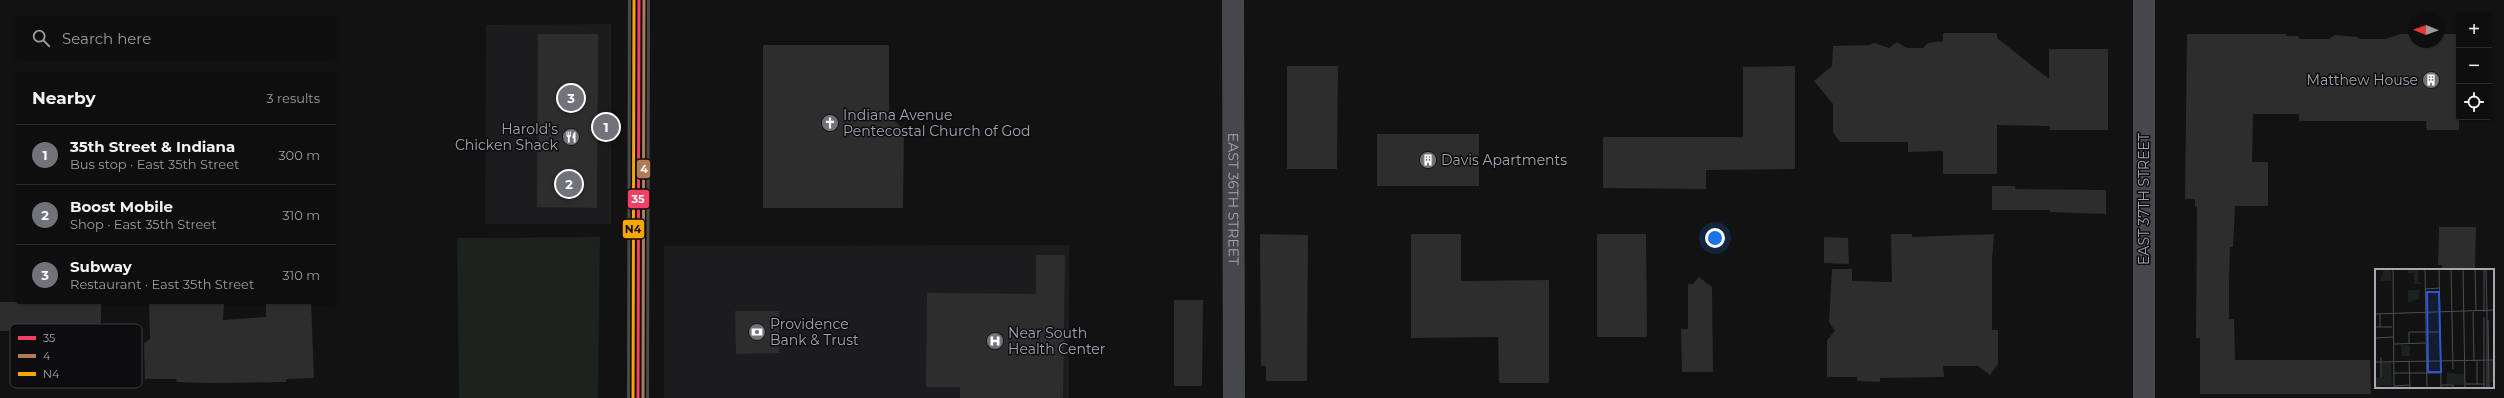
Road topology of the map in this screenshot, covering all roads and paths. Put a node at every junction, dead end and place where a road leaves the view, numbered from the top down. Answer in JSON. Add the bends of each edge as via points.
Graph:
{"nodes":[{"id":1,"x":639,"y":0,"type":"edge"},
{"id":2,"x":1232,"y":0,"type":"edge"},
{"id":3,"x":2144,"y":0,"type":"edge"},
{"id":4,"x":638,"y":398,"type":"edge"},
{"id":5,"x":1234,"y":398,"type":"edge"},
{"id":6,"x":2144,"y":398,"type":"edge"}],
"edges":[{"from":1,"to":4,"type":"main road"},
{"from":2,"to":5,"type":"street","name":"EAST 36TH STREET"},
{"from":3,"to":6,"type":"street","name":"EAST 37TH STREET"}]}
